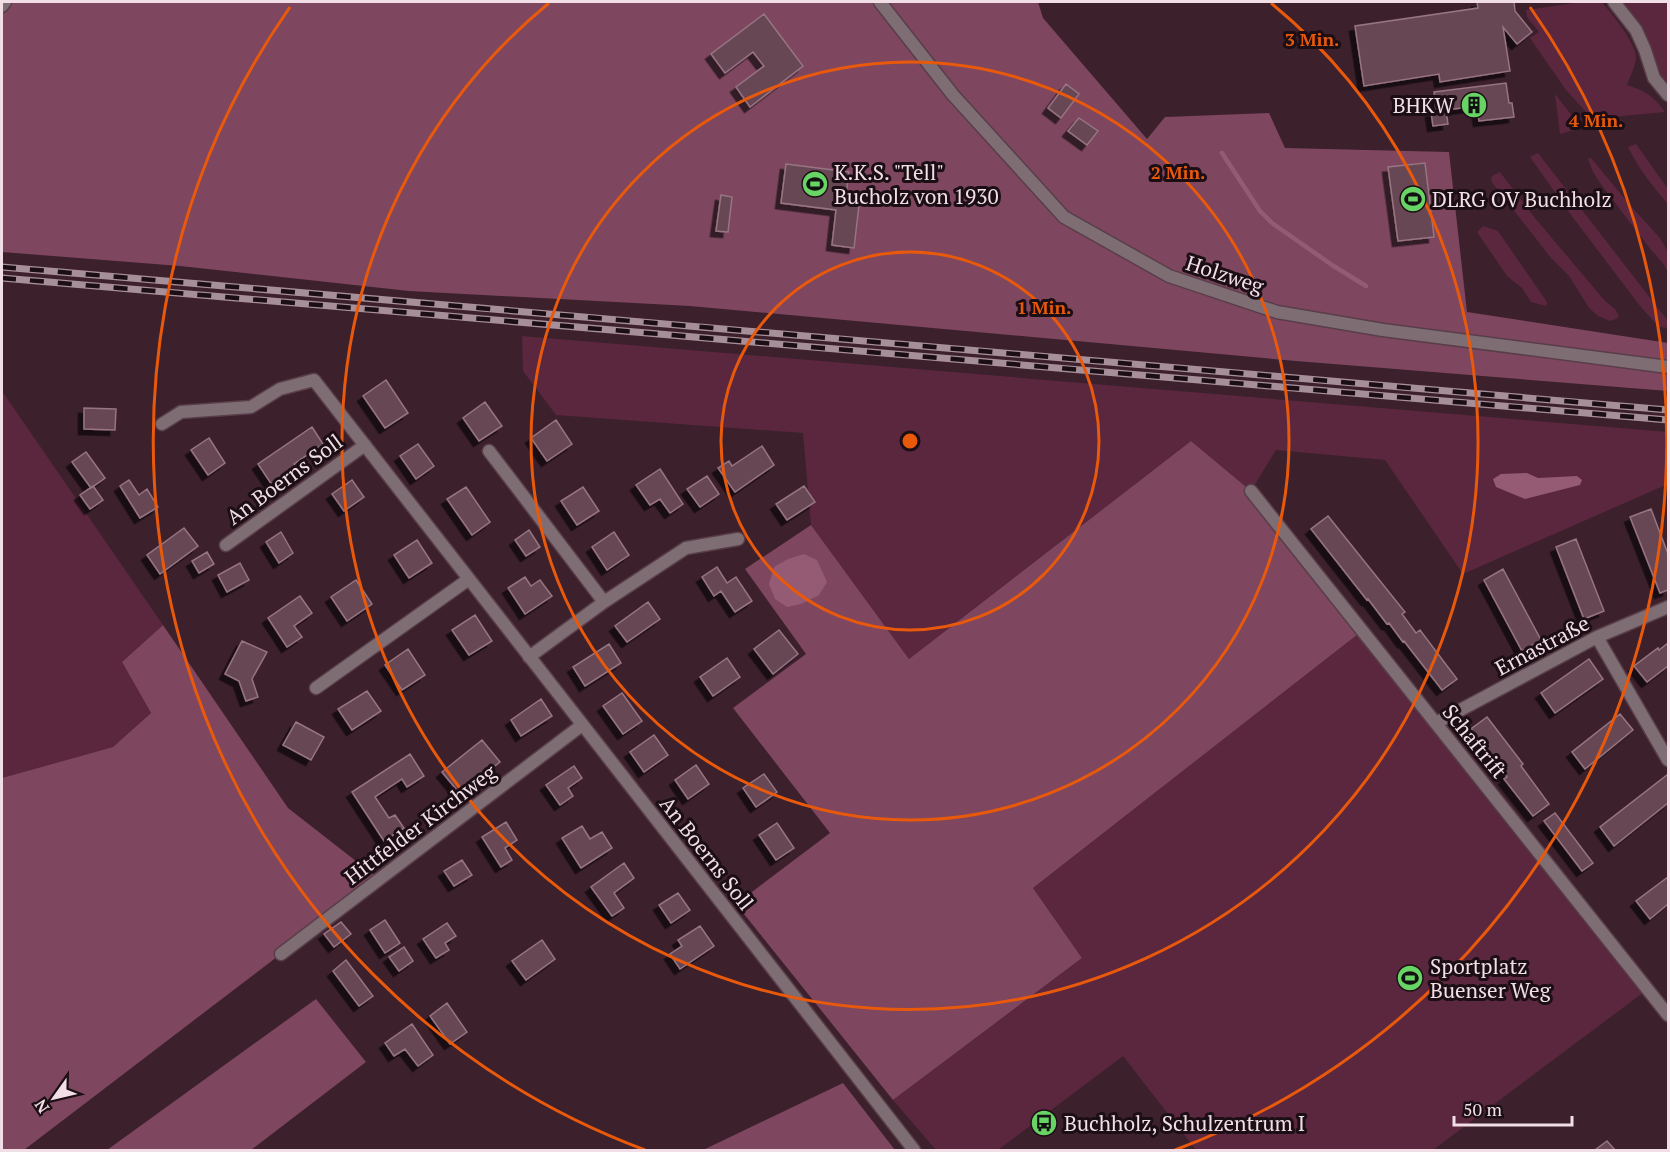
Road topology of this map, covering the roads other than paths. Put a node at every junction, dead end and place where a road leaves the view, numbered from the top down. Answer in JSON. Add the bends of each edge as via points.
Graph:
{"nodes":[{"id":1,"x":5,"y":2,"type":"edge"},
{"id":2,"x":880,"y":2,"type":"edge"},
{"id":3,"x":1614,"y":2,"type":"edge"},
{"id":4,"x":2,"y":6,"type":"edge"},
{"id":5,"x":1668,"y":95,"type":"edge"},
{"id":6,"x":1668,"y":367,"type":"edge"},
{"id":7,"x":162,"y":424,"type":"dead end"},
{"id":8,"x":365,"y":445,"type":"junction"},
{"id":9,"x":489,"y":451,"type":"dead end"},
{"id":10,"x":1251,"y":491,"type":"dead end"},
{"id":11,"x":738,"y":539,"type":"dead end"},
{"id":12,"x":226,"y":545,"type":"dead end"},
{"id":13,"x":469,"y":579,"type":"junction"},
{"id":14,"x":604,"y":602,"type":"junction"},
{"id":15,"x":1668,"y":606,"type":"edge"},
{"id":16,"x":1596,"y":637,"type":"junction"},
{"id":17,"x":529,"y":657,"type":"junction"},
{"id":18,"x":316,"y":688,"type":"dead end"},
{"id":19,"x":1436,"y":723,"type":"junction"},
{"id":20,"x":582,"y":725,"type":"junction"},
{"id":21,"x":1668,"y":760,"type":"edge"},
{"id":22,"x":281,"y":954,"type":"dead end"},
{"id":23,"x":1668,"y":1015,"type":"edge"},
{"id":24,"x":914,"y":1150,"type":"edge"}],
"edges":[{"from":1,"to":4,"type":"street"},
{"from":2,"to":6,"type":"street","name":"Holzweg","via":[[953,95],[1064,217],[1169,276],[1277,312],[1383,330]]},
{"from":3,"to":5,"type":"street","via":[[1636,30],[1654,78]]},
{"from":7,"to":8,"type":"street","name":"An Boerns Soll","via":[[182,412],[251,407],[280,388],[314,380]]},
{"from":8,"to":12,"type":"street","name":"An Boerns Soll"},
{"from":8,"to":13,"type":"street","name":"An Boerns Soll"},
{"from":9,"to":14,"type":"street"},
{"from":10,"to":19,"type":"street","name":"Schaftrift"},
{"from":11,"to":14,"type":"street","via":[[686,548]]},
{"from":13,"to":17,"type":"street","name":"An Boerns Soll"},
{"from":13,"to":18,"type":"street"},
{"from":14,"to":17,"type":"street"},
{"from":15,"to":16,"type":"street","name":"Ernastraße"},
{"from":16,"to":19,"type":"street","name":"Ernastraße"},
{"from":16,"to":21,"type":"street"},
{"from":17,"to":20,"type":"street","name":"An Boerns Soll"},
{"from":19,"to":23,"type":"street","name":"Schaftrift"},
{"from":20,"to":22,"type":"street","name":"Hittfelder Kirchweg"},
{"from":20,"to":24,"type":"street","name":"An Boerns Soll"}]}
